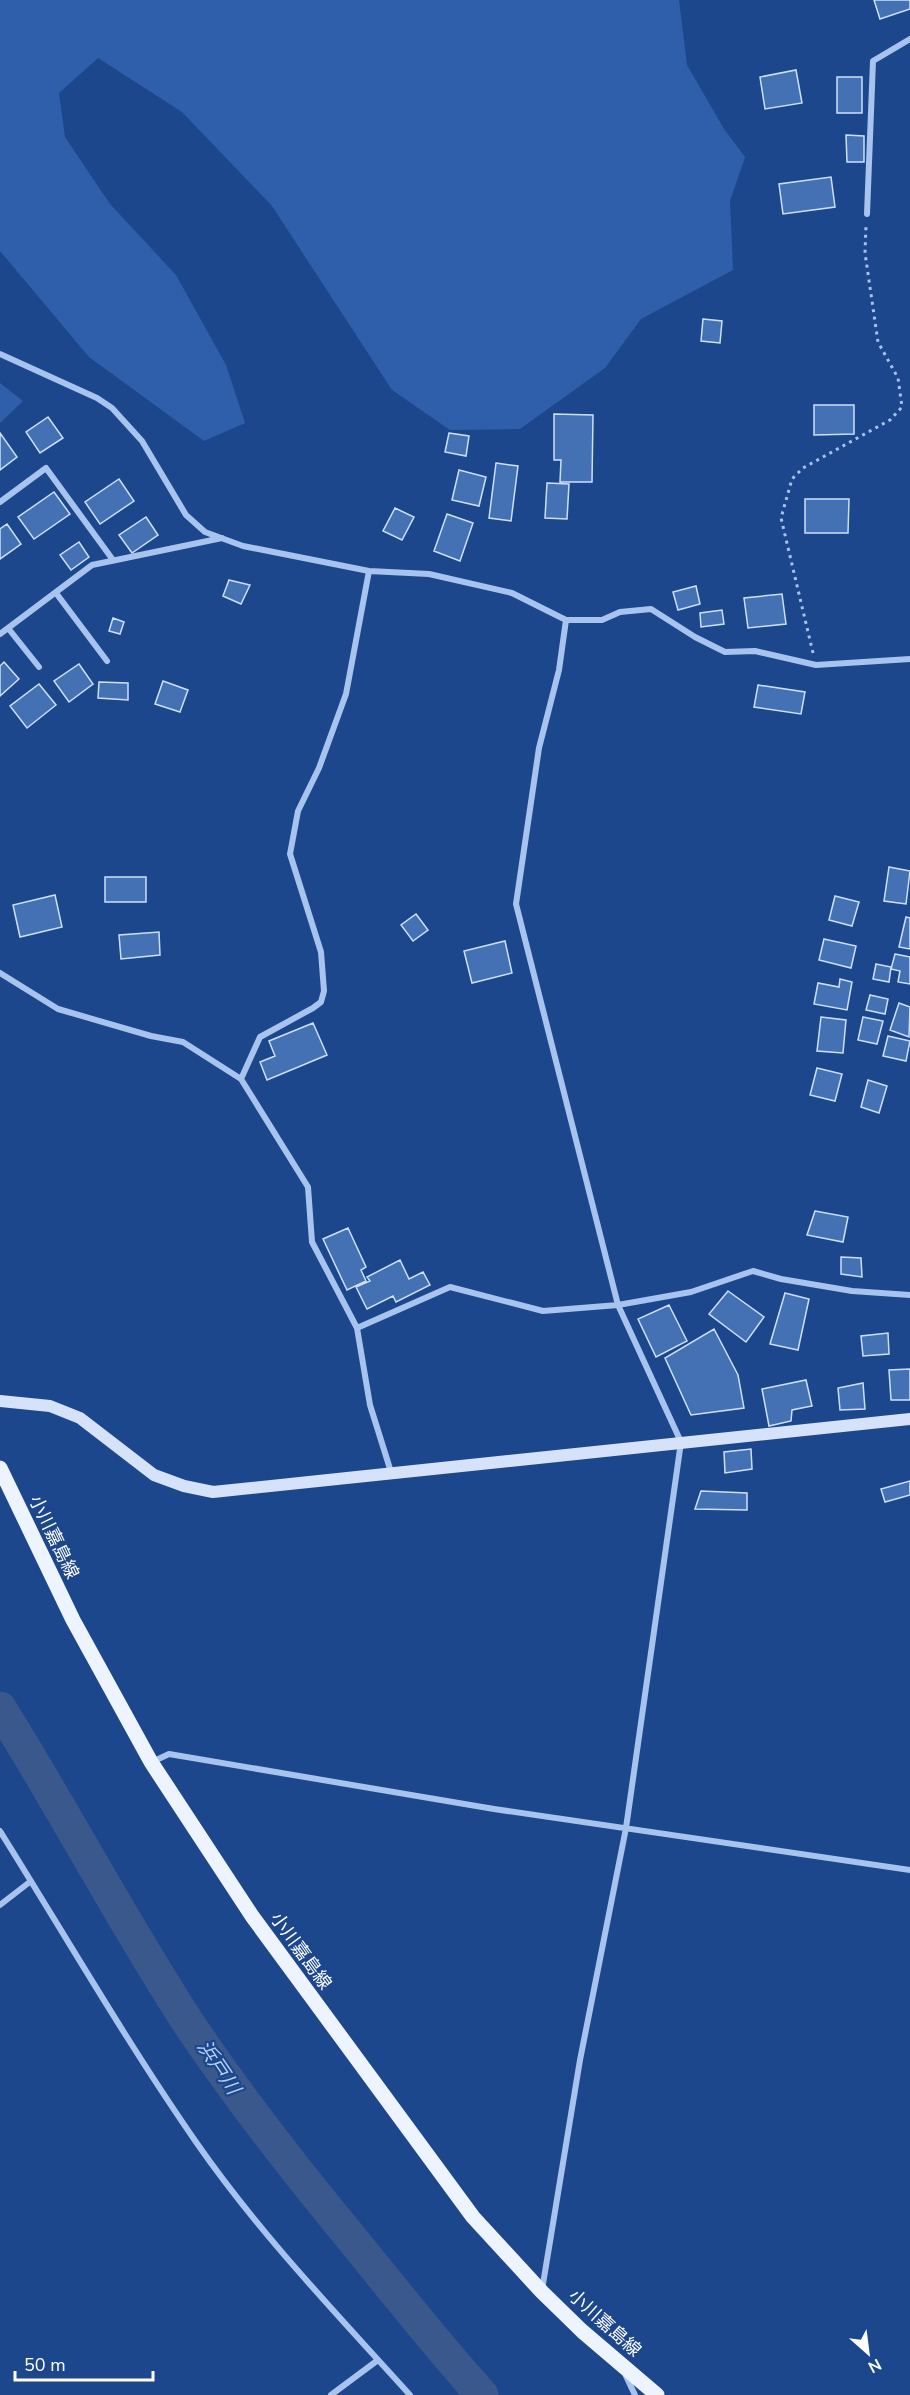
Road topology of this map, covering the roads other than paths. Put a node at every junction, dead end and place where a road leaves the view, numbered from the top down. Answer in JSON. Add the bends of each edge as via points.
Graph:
{"nodes":[{"id":1,"x":910,"y":39,"type":"edge"},
{"id":2,"x":867,"y":214,"type":"road end"},
{"id":3,"x":0,"y":354,"type":"edge"},
{"id":4,"x":0,"y":502,"type":"edge"},
{"id":5,"x":223,"y":538,"type":"junction"},
{"id":6,"x":113,"y":560,"type":"junction"},
{"id":7,"x":369,"y":571,"type":"junction"},
{"id":8,"x":56,"y":593,"type":"junction"},
{"id":9,"x":566,"y":620,"type":"junction"},
{"id":10,"x":8,"y":628,"type":"junction"},
{"id":11,"x":0,"y":634,"type":"edge"},
{"id":12,"x":910,"y":659,"type":"edge"},
{"id":13,"x":108,"y":661,"type":"dead end"},
{"id":14,"x":39,"y":667,"type":"dead end"},
{"id":15,"x":0,"y":973,"type":"edge"},
{"id":16,"x":241,"y":1079,"type":"junction"},
{"id":17,"x":910,"y":1295,"type":"edge"},
{"id":18,"x":618,"y":1305,"type":"junction"},
{"id":19,"x":357,"y":1328,"type":"junction"},
{"id":20,"x":0,"y":1401,"type":"edge"},
{"id":21,"x":910,"y":1419,"type":"edge"},
{"id":22,"x":681,"y":1442,"type":"junction"},
{"id":23,"x":0,"y":1468,"type":"edge"},
{"id":24,"x":391,"y":1472,"type":"junction"},
{"id":25,"x":151,"y":1762,"type":"junction"},
{"id":26,"x":626,"y":1828,"type":"junction"},
{"id":27,"x":0,"y":1831,"type":"edge"},
{"id":28,"x":910,"y":1870,"type":"edge"},
{"id":29,"x":31,"y":1881,"type":"junction"},
{"id":30,"x":0,"y":1905,"type":"edge"},
{"id":31,"x":542,"y":2292,"type":"junction"},
{"id":32,"x":378,"y":2360,"type":"junction"},
{"id":33,"x":621,"y":2364,"type":"junction"},
{"id":34,"x":331,"y":2395,"type":"edge"},
{"id":35,"x":410,"y":2395,"type":"edge"},
{"id":36,"x":635,"y":2395,"type":"edge"},
{"id":37,"x":657,"y":2395,"type":"edge"}],
"edges":[{"from":1,"to":2,"type":"street","via":[[873,61]]},
{"from":3,"to":5,"type":"street","via":[[112,408],[142,441],[186,515],[205,532]]},
{"from":4,"to":6,"type":"street","via":[[46,468]]},
{"from":5,"to":6,"type":"street"},
{"from":5,"to":7,"type":"street","via":[[243,546]]},
{"from":6,"to":8,"type":"street","via":[[92,565]]},
{"from":7,"to":9,"type":"street","via":[[429,574],[512,593]]},
{"from":7,"to":16,"type":"street","via":[[346,694],[319,768],[298,811],[290,854],[321,952],[324,991],[321,1002],[313,1008],[260,1037]]},
{"from":8,"to":10,"type":"street"},
{"from":8,"to":13,"type":"street"},
{"from":9,"to":12,"type":"street","via":[[602,620],[620,612],[651,609],[725,652],[755,651],[816,664]]},
{"from":9,"to":18,"type":"street","via":[[559,670],[539,748],[516,904]]},
{"from":10,"to":11,"type":"street"},
{"from":10,"to":14,"type":"street"},
{"from":15,"to":16,"type":"street","via":[[58,1010],[183,1042]]},
{"from":16,"to":19,"type":"street","via":[[308,1187],[312,1242]]},
{"from":17,"to":18,"type":"street","via":[[852,1291],[753,1271],[691,1292]]},
{"from":18,"to":19,"type":"street","via":[[543,1311],[450,1287]]},
{"from":18,"to":22,"type":"street"},
{"from":19,"to":24,"type":"street","via":[[370,1405]]},
{"from":20,"to":24,"type":"street","via":[[50,1406],[80,1418],[154,1475],[213,1492]]},
{"from":21,"to":22,"type":"street"},
{"from":22,"to":24,"type":"street"},
{"from":22,"to":26,"type":"street"},
{"from":23,"to":25,"type":"main road","name":"小川嘉島線","via":[[73,1620]]},
{"from":25,"to":26,"type":"street","via":[[169,1754]]},
{"from":25,"to":31,"type":"main road","name":"小川嘉島線","via":[[252,1916],[380,2091],[473,2217]]},
{"from":26,"to":28,"type":"street"},
{"from":26,"to":31,"type":"street","via":[[580,2060]]},
{"from":27,"to":29,"type":"street"},
{"from":29,"to":30,"type":"street"},
{"from":29,"to":32,"type":"street","via":[[129,2042],[197,2144],[292,2266]]},
{"from":31,"to":33,"type":"main road","name":"小川嘉島線"},
{"from":32,"to":34,"type":"street"},
{"from":32,"to":35,"type":"street"},
{"from":33,"to":36,"type":"street"},
{"from":33,"to":37,"type":"main road","name":"小川嘉島線"}]}
